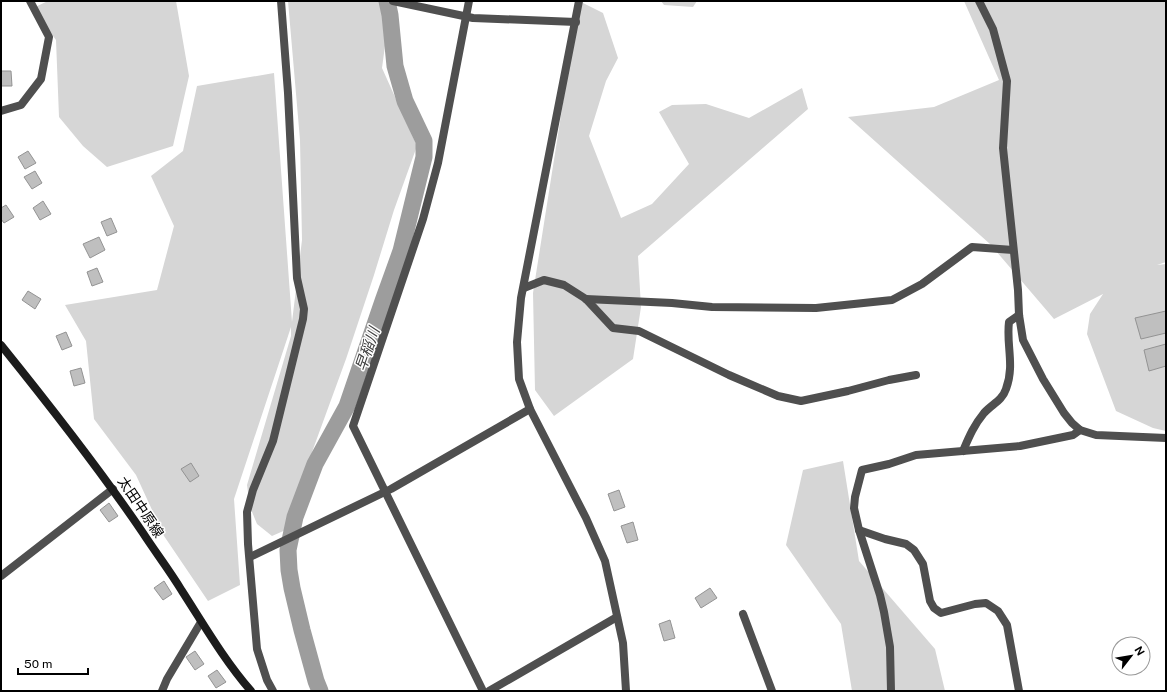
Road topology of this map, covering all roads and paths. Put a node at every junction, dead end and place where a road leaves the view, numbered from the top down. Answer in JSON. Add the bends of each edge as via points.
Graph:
{"nodes":[{"id":1,"x":30,"y":1,"type":"edge"},
{"id":2,"x":281,"y":1,"type":"edge"},
{"id":3,"x":393,"y":1,"type":"edge"},
{"id":4,"x":470,"y":1,"type":"edge"},
{"id":5,"x":579,"y":1,"type":"edge"},
{"id":6,"x":979,"y":1,"type":"edge"},
{"id":7,"x":467,"y":15,"type":"junction"},
{"id":8,"x":576,"y":22,"type":"junction"},
{"id":9,"x":1,"y":111,"type":"edge"},
{"id":10,"x":1013,"y":250,"type":"junction"},
{"id":11,"x":524,"y":288,"type":"junction"},
{"id":12,"x":586,"y":299,"type":"junction"},
{"id":13,"x":1019,"y":315,"type":"junction"},
{"id":14,"x":1,"y":345,"type":"edge"},
{"id":15,"x":916,"y":375,"type":"dead end"},
{"id":16,"x":530,"y":408,"type":"junction"},
{"id":17,"x":1080,"y":430,"type":"junction"},
{"id":18,"x":1166,"y":438,"type":"edge"},
{"id":19,"x":963,"y":451,"type":"junction"},
{"id":20,"x":113,"y":489,"type":"junction"},
{"id":21,"x":386,"y":491,"type":"junction"},
{"id":22,"x":859,"y":530,"type":"junction"},
{"id":23,"x":250,"y":557,"type":"junction"},
{"id":24,"x":1,"y":576,"type":"edge"},
{"id":25,"x":743,"y":614,"type":"dead end"},
{"id":26,"x":617,"y":617,"type":"junction"},
{"id":27,"x":201,"y":622,"type":"junction"},
{"id":28,"x":162,"y":691,"type":"edge"},
{"id":29,"x":250,"y":691,"type":"edge"},
{"id":30,"x":273,"y":691,"type":"edge"},
{"id":31,"x":484,"y":691,"type":"edge"},
{"id":32,"x":489,"y":691,"type":"edge"},
{"id":33,"x":626,"y":691,"type":"edge"},
{"id":34,"x":772,"y":691,"type":"edge"},
{"id":35,"x":891,"y":691,"type":"edge"},
{"id":36,"x":1019,"y":691,"type":"edge"}],
"edges":[{"from":1,"to":9,"type":"street","via":[[49,37],[41,79],[22,105]]},
{"from":2,"to":23,"type":"street","via":[[298,278],[304,309],[275,434],[247,512]]},
{"from":3,"to":7,"type":"street"},
{"from":4,"to":7,"type":"street"},
{"from":5,"to":8,"type":"street"},
{"from":6,"to":10,"type":"street","via":[[992,29],[1007,81],[1003,148]]},
{"from":7,"to":8,"type":"street","via":[[473,18]]},
{"from":7,"to":21,"type":"street","via":[[438,163],[423,219],[353,426]]},
{"from":8,"to":11,"type":"street"},
{"from":10,"to":12,"type":"street","via":[[972,247],[922,284],[892,300],[816,308],[712,307]]},
{"from":10,"to":13,"type":"street"},
{"from":11,"to":12,"type":"street","via":[[544,280],[564,285]]},
{"from":11,"to":16,"type":"street","via":[[521,298],[517,362],[519,379]]},
{"from":12,"to":15,"type":"street","via":[[613,328],[639,331],[729,376],[778,396],[801,401]]},
{"from":13,"to":17,"type":"street","via":[[1023,340],[1043,379],[1064,413]]},
{"from":13,"to":19,"type":"street","via":[[1009,322],[1011,367],[1006,390],[1002,399],[985,412],[973,426]]},
{"from":14,"to":20,"type":"main road","name":"太田中原線"},
{"from":16,"to":21,"type":"street"},
{"from":16,"to":26,"type":"street","via":[[605,561]]},
{"from":17,"to":18,"type":"street","via":[[1096,435]]},
{"from":17,"to":19,"type":"street","via":[[1072,435],[1020,446]]},
{"from":19,"to":22,"type":"street","via":[[916,455],[862,470],[854,508]]},
{"from":20,"to":24,"type":"street"},
{"from":20,"to":27,"type":"main road","name":"太田中原線"},
{"from":21,"to":23,"type":"street"},
{"from":21,"to":31,"type":"street"},
{"from":22,"to":35,"type":"street","via":[[884,612],[890,647]]},
{"from":22,"to":36,"type":"street","via":[[906,544],[914,550],[922,564],[930,601],[941,613],[986,603],[998,611],[1007,625]]},
{"from":23,"to":30,"type":"street","via":[[258,649]]},
{"from":25,"to":34,"type":"street"},
{"from":26,"to":32,"type":"street"},
{"from":26,"to":33,"type":"street","via":[[623,643]]},
{"from":27,"to":28,"type":"street"},
{"from":27,"to":29,"type":"main road","name":"太田中原線"}]}
